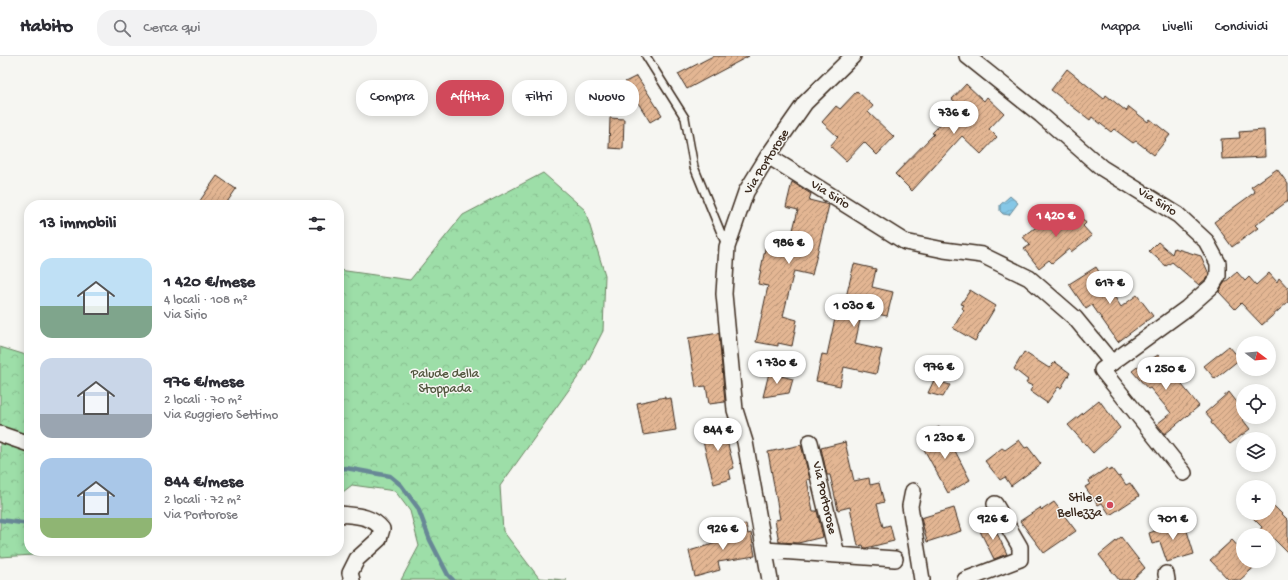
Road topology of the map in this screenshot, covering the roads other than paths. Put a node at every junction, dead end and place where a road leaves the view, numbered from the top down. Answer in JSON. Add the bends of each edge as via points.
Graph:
{"nodes":[{"id":1,"x":646,"y":56,"type":"edge"},
{"id":2,"x":853,"y":56,"type":"edge"},
{"id":3,"x":967,"y":56,"type":"edge"},
{"id":4,"x":768,"y":156,"type":"junction"},
{"id":5,"x":727,"y":247,"type":"junction"},
{"id":6,"x":1112,"y":363,"type":"junction"},
{"id":7,"x":0,"y":434,"type":"edge"},
{"id":8,"x":24,"y":442,"type":"edge"},
{"id":9,"x":810,"y":442,"type":"dead end"},
{"id":10,"x":1184,"y":473,"type":"dead end"},
{"id":11,"x":913,"y":491,"type":"dead end"},
{"id":12,"x":995,"y":504,"type":"dead end"},
{"id":13,"x":344,"y":515,"type":"edge"},
{"id":14,"x":765,"y":550,"type":"junction"},
{"id":15,"x":837,"y":555,"type":"junction"},
{"id":16,"x":895,"y":559,"type":"dead end"},
{"id":17,"x":352,"y":580,"type":"edge"},
{"id":18,"x":770,"y":580,"type":"edge"},
{"id":19,"x":922,"y":580,"type":"edge"},
{"id":20,"x":965,"y":580,"type":"edge"}],
"edges":[{"from":1,"to":5,"type":"lane","via":[[685,118],[694,166]]},
{"from":2,"to":4,"type":"street","name":"Via Portorose","via":[[805,103]]},
{"from":3,"to":6,"type":"street","name":"Via Sirio","via":[[1102,168],[1178,215],[1206,241],[1218,263],[1218,276],[1212,286],[1187,308]]},
{"from":4,"to":5,"type":"street","name":"Via Portorose","via":[[746,192]]},
{"from":4,"to":6,"type":"street","name":"Via Sirio","via":[[905,242],[982,255],[1029,278],[1075,318]]},
{"from":5,"to":14,"type":"street","name":"Via Portorose","via":[[724,294],[735,410],[745,442]]},
{"from":6,"to":10,"type":"street","via":[[1102,370]]},
{"from":7,"to":8,"type":"street"},
{"from":9,"to":15,"type":"street","name":"Via Portorose"},
{"from":11,"to":19,"type":"street","via":[[910,506]]},
{"from":12,"to":20,"type":"street","via":[[1020,546],[1020,559]]},
{"from":13,"to":17,"type":"street","via":[[366,517],[377,522],[382,529],[379,539],[358,559],[350,573]]},
{"from":14,"to":15,"type":"street","name":"Via Portorose"},
{"from":14,"to":18,"type":"street","name":"Via Portorose"},
{"from":15,"to":16,"type":"street","name":"Via Portorose"}]}
